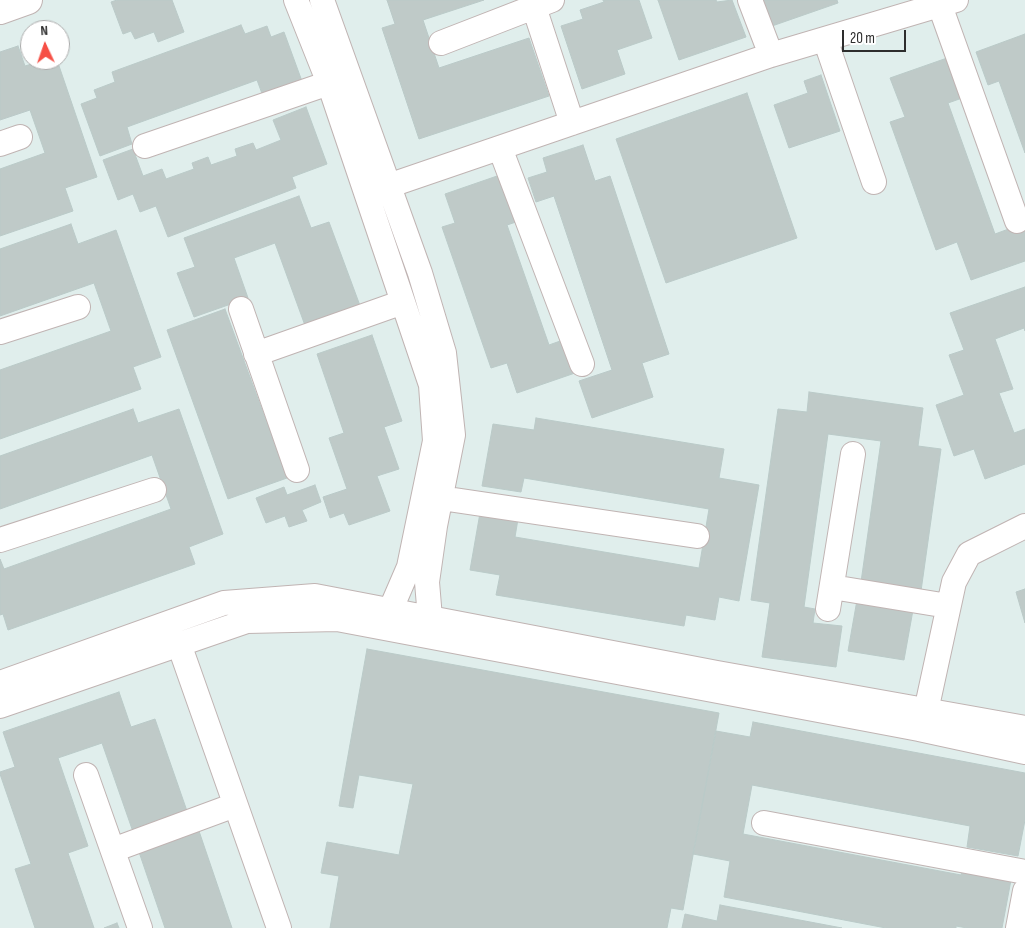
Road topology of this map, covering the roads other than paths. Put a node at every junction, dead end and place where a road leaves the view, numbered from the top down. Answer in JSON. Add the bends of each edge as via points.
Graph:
{"nodes":[{"id":1,"x":28,"y":0,"type":"edge"},
{"id":2,"x":296,"y":0,"type":"edge"},
{"id":3,"x":322,"y":0,"type":"edge"},
{"id":4,"x":750,"y":0,"type":"edge"},
{"id":5,"x":944,"y":2,"type":"edge"},
{"id":6,"x":543,"y":4,"type":"edge"},
{"id":7,"x":0,"y":10,"type":"edge"},
{"id":8,"x":825,"y":39,"type":"junction"},
{"id":9,"x":441,"y":42,"type":"dead end"},
{"id":10,"x":771,"y":55,"type":"junction"},
{"id":11,"x":329,"y":83,"type":"junction"},
{"id":12,"x":572,"y":123,"type":"junction"},
{"id":13,"x":145,"y":146,"type":"dead end"},
{"id":14,"x":500,"y":148,"type":"junction"},
{"id":15,"x":874,"y":182,"type":"dead end"},
{"id":16,"x":388,"y":186,"type":"junction"},
{"id":17,"x":1017,"y":221,"type":"dead end"},
{"id":18,"x":403,"y":302,"type":"junction"},
{"id":19,"x":78,"y":307,"type":"dead end"},
{"id":20,"x":241,"y":309,"type":"dead end"},
{"id":21,"x":0,"y":332,"type":"edge"},
{"id":22,"x":256,"y":354,"type":"junction"},
{"id":23,"x":582,"y":364,"type":"dead end"},
{"id":24,"x":853,"y":454,"type":"dead end"},
{"id":25,"x":297,"y":470,"type":"dead end"},
{"id":26,"x":154,"y":490,"type":"dead end"},
{"id":27,"x":441,"y":498,"type":"junction"},
{"id":28,"x":1025,"y":526,"type":"edge"},
{"id":29,"x":697,"y":536,"type":"dead end"},
{"id":30,"x":0,"y":540,"type":"edge"},
{"id":31,"x":948,"y":606,"type":"junction"},
{"id":32,"x":390,"y":611,"type":"junction"},
{"id":33,"x":430,"y":618,"type":"junction"},
{"id":34,"x":179,"y":644,"type":"junction"},
{"id":35,"x":0,"y":683,"type":"edge"},
{"id":36,"x":0,"y":706,"type":"edge"},
{"id":37,"x":926,"y":711,"type":"junction"},
{"id":38,"x":1025,"y":728,"type":"edge"},
{"id":39,"x":1025,"y":752,"type":"edge"},
{"id":40,"x":86,"y":775,"type":"dead end"},
{"id":41,"x":235,"y":805,"type":"junction"},
{"id":42,"x":764,"y":823,"type":"dead end"},
{"id":43,"x":113,"y":850,"type":"junction"},
{"id":44,"x":1025,"y":872,"type":"edge"},
{"id":45,"x":1025,"y":891,"type":"edge"},
{"id":46,"x":140,"y":928,"type":"edge"},
{"id":47,"x":279,"y":928,"type":"edge"},
{"id":48,"x":1018,"y":928,"type":"edge"}],
"edges":[{"from":1,"to":7,"type":"street"},
{"from":2,"to":11,"type":"street"},
{"from":3,"to":16,"type":"street"},
{"from":4,"to":10,"type":"street"},
{"from":5,"to":8,"type":"street"},
{"from":5,"to":17,"type":"street"},
{"from":6,"to":9,"type":"street"},
{"from":6,"to":12,"type":"street"},
{"from":8,"to":10,"type":"street"},
{"from":8,"to":15,"type":"street"},
{"from":10,"to":12,"type":"street"},
{"from":11,"to":13,"type":"street"},
{"from":11,"to":18,"type":"street"},
{"from":12,"to":14,"type":"street"},
{"from":14,"to":16,"type":"street"},
{"from":14,"to":23,"type":"street"},
{"from":16,"to":27,"type":"street","via":[[420,273],[444,353],[453,435]]},
{"from":18,"to":22,"type":"street"},
{"from":18,"to":32,"type":"street","via":[[431,385],[435,441],[409,567]]},
{"from":19,"to":21,"type":"street"},
{"from":20,"to":22,"type":"street"},
{"from":22,"to":25,"type":"street"},
{"from":24,"to":31,"type":"street","via":[[830,598]]},
{"from":26,"to":30,"type":"street"},
{"from":27,"to":29,"type":"street"},
{"from":27,"to":33,"type":"street","via":[[427,582]]},
{"from":28,"to":31,"type":"street","via":[[969,554],[954,582]]},
{"from":31,"to":37,"type":"street"},
{"from":32,"to":33,"type":"street"},
{"from":32,"to":35,"type":"street","via":[[315,596],[224,604]]},
{"from":33,"to":37,"type":"street"},
{"from":34,"to":36,"type":"street"},
{"from":34,"to":39,"type":"street","via":[[247,621],[337,619]]},
{"from":34,"to":41,"type":"street"},
{"from":37,"to":38,"type":"street"},
{"from":40,"to":43,"type":"street"},
{"from":41,"to":43,"type":"street"},
{"from":41,"to":47,"type":"street"},
{"from":42,"to":44,"type":"street"},
{"from":43,"to":46,"type":"street"},
{"from":45,"to":48,"type":"street"}]}
